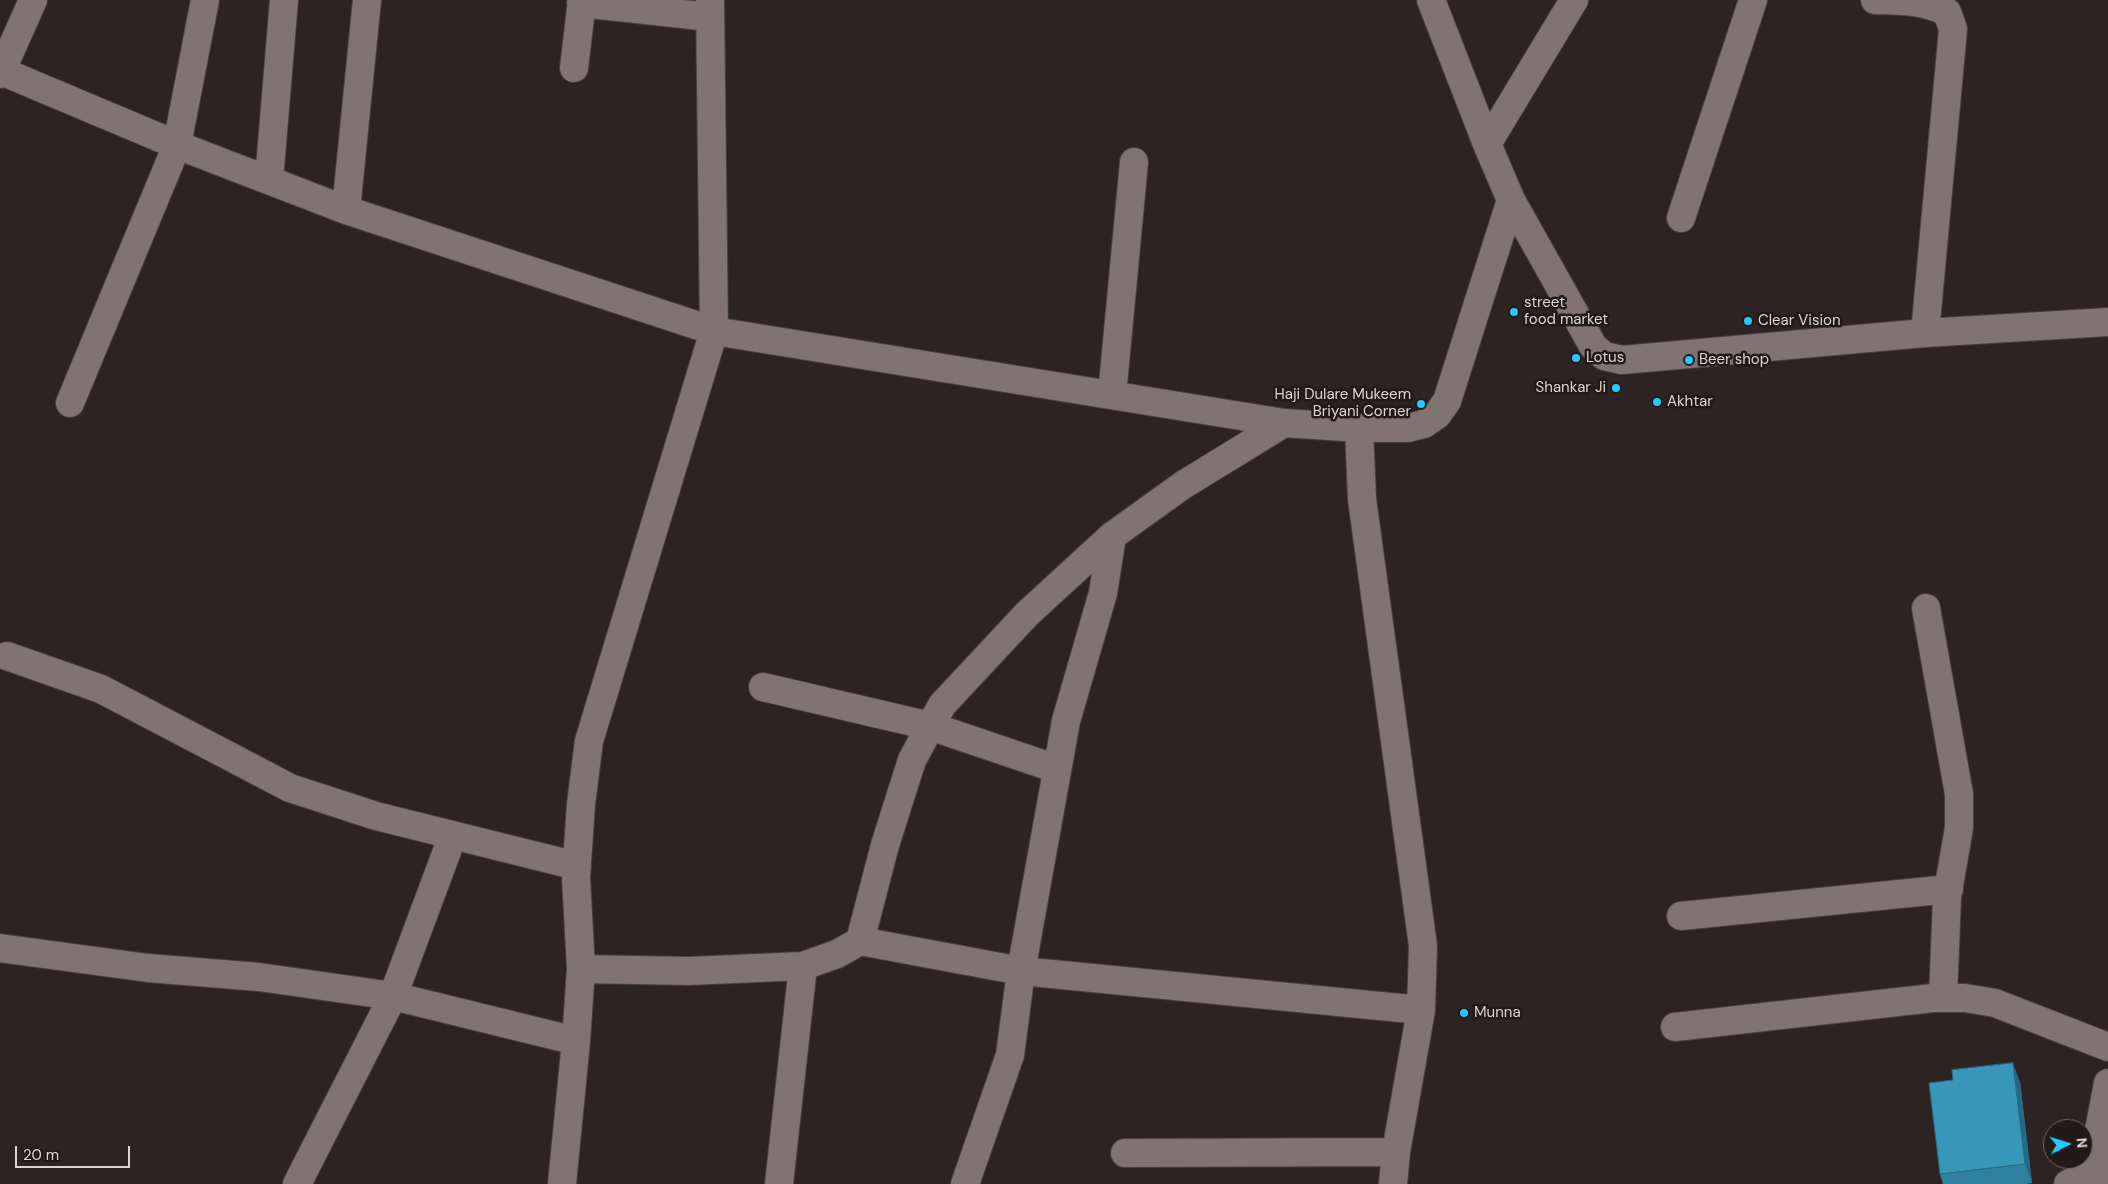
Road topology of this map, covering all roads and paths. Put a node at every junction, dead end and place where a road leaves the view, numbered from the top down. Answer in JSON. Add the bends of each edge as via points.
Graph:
{"nodes":[{"id":1,"x":33,"y":0,"type":"edge"},
{"id":2,"x":205,"y":0,"type":"edge"},
{"id":3,"x":284,"y":0,"type":"edge"},
{"id":4,"x":367,"y":0,"type":"edge"},
{"id":5,"x":1430,"y":0,"type":"edge"},
{"id":6,"x":1574,"y":0,"type":"edge"},
{"id":7,"x":1753,"y":0,"type":"edge"},
{"id":8,"x":1875,"y":0,"type":"edge"},
{"id":9,"x":582,"y":2,"type":"edge"},
{"id":10,"x":710,"y":8,"type":"edge"},
{"id":11,"x":574,"y":68,"type":"dead end"},
{"id":12,"x":1,"y":73,"type":"edge"},
{"id":13,"x":1487,"y":144,"type":"junction"},
{"id":14,"x":177,"y":145,"type":"junction"},
{"id":15,"x":1134,"y":162,"type":"dead end"},
{"id":16,"x":269,"y":180,"type":"junction"},
{"id":17,"x":1511,"y":200,"type":"junction"},
{"id":18,"x":346,"y":210,"type":"junction"},
{"id":19,"x":1681,"y":218,"type":"dead end"},
{"id":20,"x":2108,"y":322,"type":"edge"},
{"id":21,"x":714,"y":331,"type":"junction"},
{"id":22,"x":1925,"y":333,"type":"junction"},
{"id":23,"x":1112,"y":396,"type":"junction"},
{"id":24,"x":70,"y":403,"type":"dead end"},
{"id":25,"x":1284,"y":423,"type":"junction"},
{"id":26,"x":1359,"y":428,"type":"junction"},
{"id":27,"x":1112,"y":536,"type":"junction"},
{"id":28,"x":1926,"y":608,"type":"dead end"},
{"id":29,"x":7,"y":656,"type":"dead end"},
{"id":30,"x":763,"y":688,"type":"dead end"},
{"id":31,"x":930,"y":726,"type":"junction"},
{"id":32,"x":1057,"y":769,"type":"junction"},
{"id":33,"x":453,"y":835,"type":"junction"},
{"id":34,"x":577,"y":866,"type":"junction"},
{"id":35,"x":1949,"y":889,"type":"junction"},
{"id":36,"x":1682,"y":916,"type":"dead end"},
{"id":37,"x":860,"y":941,"type":"junction"},
{"id":38,"x":0,"y":948,"type":"edge"},
{"id":39,"x":803,"y":966,"type":"junction"},
{"id":40,"x":581,"y":970,"type":"junction"},
{"id":41,"x":1021,"y":971,"type":"junction"},
{"id":42,"x":393,"y":996,"type":"junction"},
{"id":43,"x":1943,"y":998,"type":"junction"},
{"id":44,"x":1421,"y":1010,"type":"junction"},
{"id":45,"x":1675,"y":1027,"type":"dead end"},
{"id":46,"x":576,"y":1040,"type":"junction"},
{"id":47,"x":2108,"y":1047,"type":"edge"},
{"id":48,"x":2106,"y":1099,"type":"edge"},
{"id":49,"x":1396,"y":1152,"type":"junction"},
{"id":50,"x":1125,"y":1153,"type":"dead end"},
{"id":51,"x":2098,"y":1175,"type":"edge"},
{"id":52,"x":297,"y":1184,"type":"edge"},
{"id":53,"x":562,"y":1184,"type":"edge"},
{"id":54,"x":779,"y":1184,"type":"edge"},
{"id":55,"x":965,"y":1184,"type":"edge"},
{"id":56,"x":1393,"y":1184,"type":"edge"},
{"id":57,"x":2068,"y":1184,"type":"edge"}],
"edges":[{"from":1,"to":12,"type":"street"},
{"from":2,"to":14,"type":"street"},
{"from":3,"to":16,"type":"street"},
{"from":4,"to":18,"type":"street"},
{"from":5,"to":13,"type":"street"},
{"from":6,"to":13,"type":"street"},
{"from":7,"to":19,"type":"street"},
{"from":8,"to":22,"type":"street","via":[[1932,4],[1947,12],[1953,29]]},
{"from":9,"to":10,"type":"street"},
{"from":9,"to":11,"type":"street"},
{"from":10,"to":21,"type":"street"},
{"from":12,"to":14,"type":"street"},
{"from":13,"to":17,"type":"street"},
{"from":14,"to":16,"type":"street"},
{"from":14,"to":24,"type":"street"},
{"from":15,"to":23,"type":"street"},
{"from":16,"to":18,"type":"street"},
{"from":17,"to":22,"type":"street","via":[[1593,346],[1604,356],[1622,360]]},
{"from":17,"to":26,"type":"street","via":[[1448,401],[1424,424],[1408,428]]},
{"from":18,"to":21,"type":"street"},
{"from":20,"to":22,"type":"street"},
{"from":21,"to":23,"type":"street"},
{"from":21,"to":34,"type":"street","via":[[589,741]]},
{"from":23,"to":25,"type":"street"},
{"from":25,"to":26,"type":"street"},
{"from":25,"to":27,"type":"street","via":[[1183,485]]},
{"from":26,"to":44,"type":"street","via":[[1362,499],[1423,946]]},
{"from":27,"to":31,"type":"street","via":[[1027,614],[942,705]]},
{"from":27,"to":32,"type":"street","via":[[1103,593],[1066,721]]},
{"from":28,"to":35,"type":"street","via":[[1959,794],[1959,828]]},
{"from":29,"to":33,"type":"street","via":[[101,688],[290,788],[376,816]]},
{"from":30,"to":31,"type":"street"},
{"from":31,"to":32,"type":"street"},
{"from":31,"to":37,"type":"street","via":[[912,760]]},
{"from":32,"to":41,"type":"street"},
{"from":33,"to":34,"type":"street"},
{"from":33,"to":42,"type":"street"},
{"from":34,"to":40,"type":"street"},
{"from":35,"to":36,"type":"street"},
{"from":35,"to":43,"type":"street"},
{"from":37,"to":39,"type":"street","via":[[837,954]]},
{"from":37,"to":41,"type":"street"},
{"from":38,"to":42,"type":"street"},
{"from":39,"to":40,"type":"street","via":[[689,972]]},
{"from":39,"to":54,"type":"street"},
{"from":40,"to":46,"type":"street"},
{"from":41,"to":44,"type":"street"},
{"from":41,"to":55,"type":"street","via":[[1010,1056]]},
{"from":42,"to":46,"type":"street"},
{"from":42,"to":52,"type":"street"},
{"from":43,"to":45,"type":"street"},
{"from":43,"to":47,"type":"street","via":[[1996,1003]]},
{"from":44,"to":49,"type":"street"},
{"from":46,"to":53,"type":"street"},
{"from":48,"to":51,"type":"street","via":[[2097,1141]]},
{"from":49,"to":50,"type":"street"},
{"from":49,"to":56,"type":"street"},
{"from":51,"to":57,"type":"street","via":[[2082,1177]]}]}
